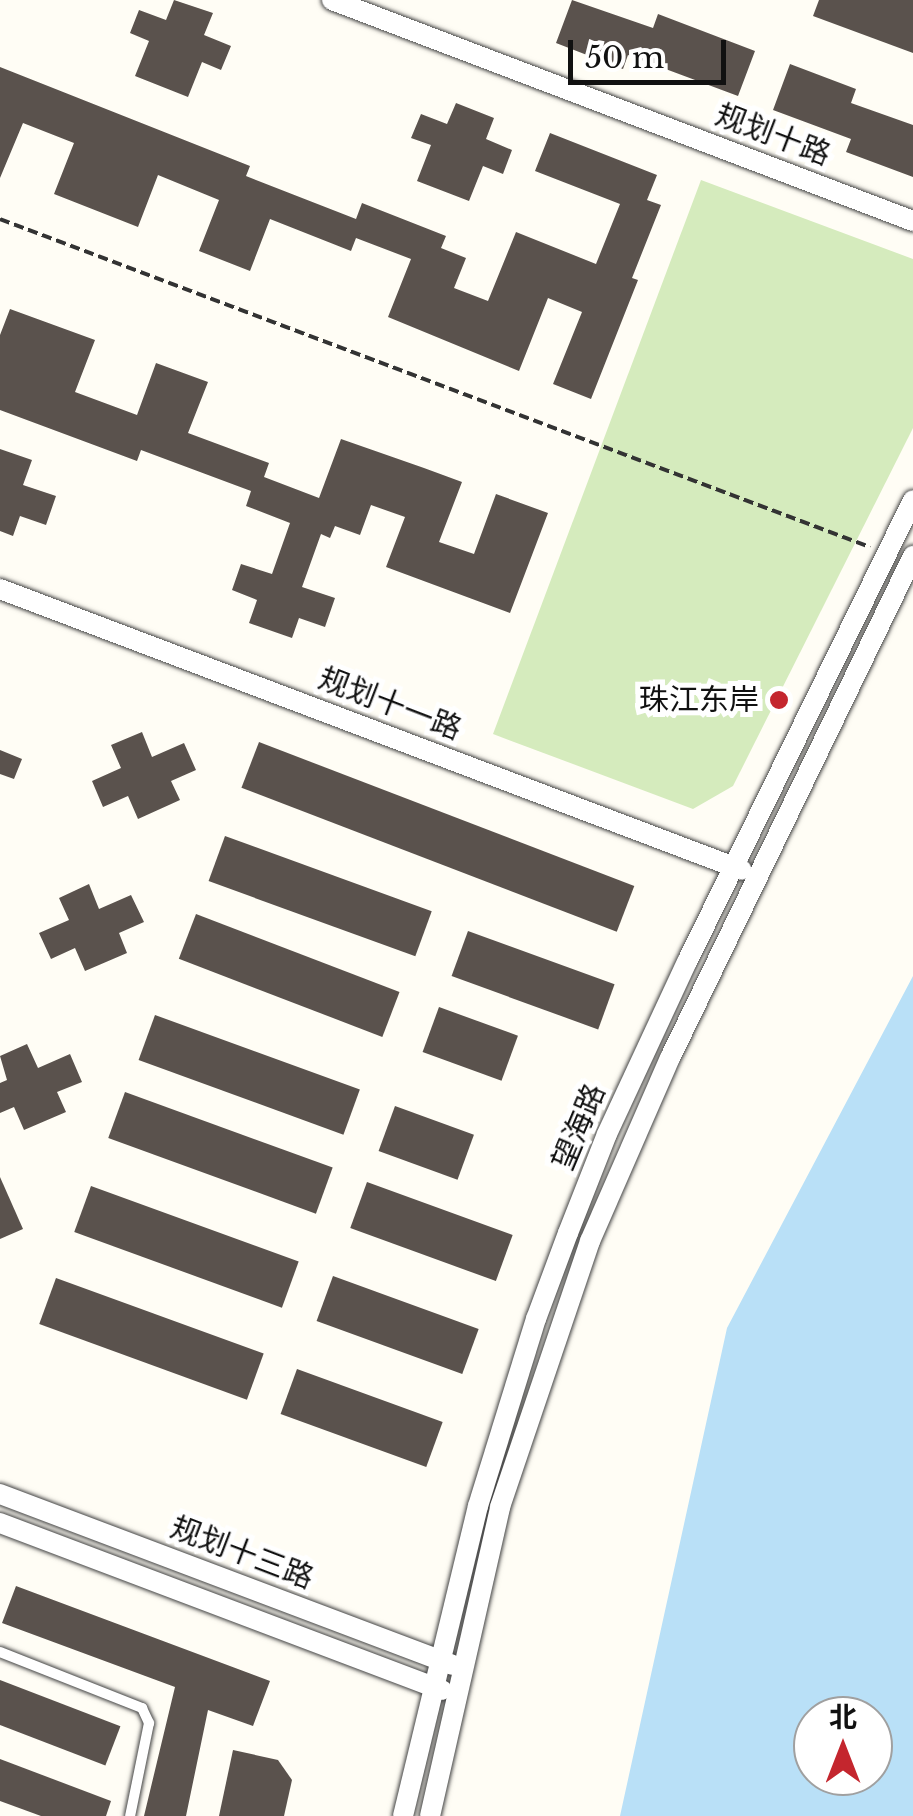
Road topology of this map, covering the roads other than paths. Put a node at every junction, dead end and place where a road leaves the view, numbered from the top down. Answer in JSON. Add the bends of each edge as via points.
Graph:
{"nodes":[{"id":1,"x":332,"y":0,"type":"edge"},
{"id":2,"x":913,"y":220,"type":"edge"},
{"id":3,"x":913,"y":500,"type":"edge"},
{"id":4,"x":913,"y":556,"type":"edge"},
{"id":5,"x":0,"y":589,"type":"edge"},
{"id":6,"x":734,"y":866,"type":"junction"},
{"id":7,"x":758,"y":876,"type":"junction"},
{"id":8,"x":0,"y":1494,"type":"edge"},
{"id":9,"x":0,"y":1524,"type":"edge"},
{"id":10,"x":0,"y":1652,"type":"edge"},
{"id":11,"x":439,"y":1660,"type":"junction"},
{"id":12,"x":463,"y":1669,"type":"junction"},
{"id":13,"x":433,"y":1687,"type":"junction"},
{"id":14,"x":457,"y":1696,"type":"junction"},
{"id":15,"x":130,"y":1816,"type":"edge"},
{"id":16,"x":404,"y":1816,"type":"edge"},
{"id":17,"x":430,"y":1816,"type":"edge"}],
"edges":[{"from":1,"to":2,"type":"street","name":"规划十路"},
{"from":3,"to":6,"type":"street","name":"望海路"},
{"from":4,"to":7,"type":"street","name":"望海路"},
{"from":5,"to":6,"type":"street","name":"规划十一路"},
{"from":6,"to":7,"type":"street","name":"规划十一路"},
{"from":6,"to":11,"type":"street","name":"望海路","via":[[607,1134],[548,1285],[504,1416]]},
{"from":7,"to":12,"type":"street","name":"望海路","via":[[631,1145],[558,1326],[500,1507]]},
{"from":8,"to":11,"type":"street","name":"规划十三路"},
{"from":9,"to":13,"type":"street","name":"规划十三路"},
{"from":10,"to":15,"type":"lane","via":[[142,1708],[149,1723]]},
{"from":11,"to":12,"type":"street","name":"规划十三路"},
{"from":11,"to":13,"type":"street","name":"望海路"},
{"from":12,"to":14,"type":"street","name":"望海路"},
{"from":13,"to":14,"type":"street","name":"规划十三路"},
{"from":13,"to":16,"type":"street","name":"望海路"},
{"from":14,"to":17,"type":"street","name":"望海路"}]}
